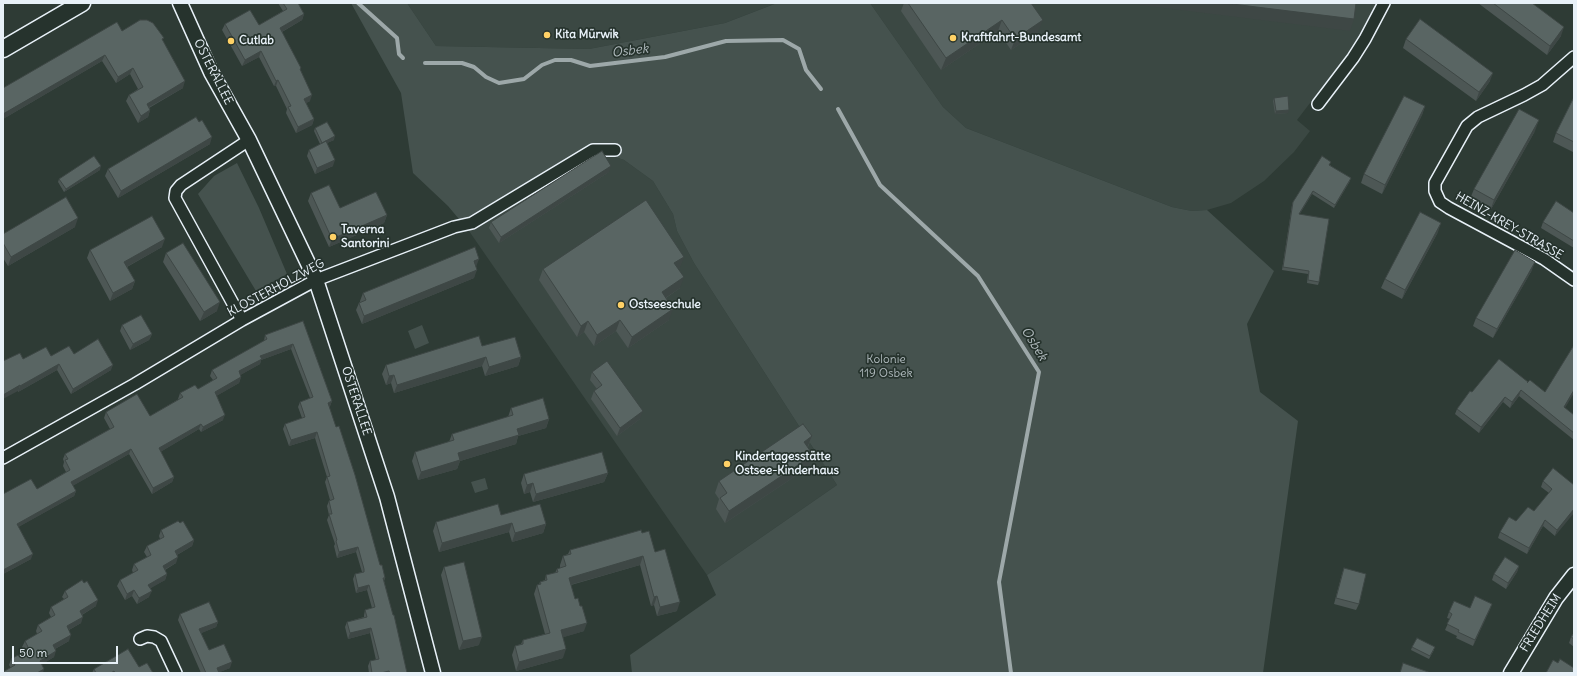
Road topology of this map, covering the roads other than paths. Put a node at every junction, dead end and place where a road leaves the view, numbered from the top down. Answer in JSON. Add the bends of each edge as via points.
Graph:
{"nodes":[{"id":1,"x":82,"y":3,"type":"edge"},
{"id":2,"x":180,"y":3,"type":"edge"},
{"id":3,"x":1384,"y":3,"type":"edge"},
{"id":4,"x":3,"y":49,"type":"edge"},
{"id":5,"x":1574,"y":57,"type":"edge"},
{"id":6,"x":1318,"y":104,"type":"dead end"},
{"id":7,"x":249,"y":140,"type":"junction"},
{"id":8,"x":615,"y":150,"type":"dead end"},
{"id":9,"x":316,"y":280,"type":"junction"},
{"id":10,"x":1574,"y":280,"type":"edge"},
{"id":11,"x":242,"y":320,"type":"junction"},
{"id":12,"x":3,"y":458,"type":"edge"},
{"id":13,"x":1574,"y":575,"type":"edge"},
{"id":14,"x":140,"y":639,"type":"dead end"},
{"id":15,"x":176,"y":673,"type":"edge"},
{"id":16,"x":433,"y":673,"type":"edge"},
{"id":17,"x":1511,"y":673,"type":"edge"}],
"edges":[{"from":1,"to":4,"type":"main road"},
{"from":2,"to":7,"type":"street","name":"OSTERALLEE","via":[[211,72]]},
{"from":3,"to":6,"type":"street","via":[[1353,58]]},
{"from":5,"to":10,"type":"street","name":"HEINZ-KREY-STRASSE","via":[[1542,84],[1478,117],[1466,126],[1435,182],[1435,191],[1440,202],[1544,259]]},
{"from":7,"to":9,"type":"street","name":"OSTERALLEE"},
{"from":7,"to":11,"type":"street","via":[[181,185],[176,191],[175,198]]},
{"from":8,"to":9,"type":"street","name":"KLOSTERHOLZWEG","via":[[593,150],[472,223],[454,227]]},
{"from":9,"to":11,"type":"street","name":"KLOSTERHOLZWEG"},
{"from":9,"to":16,"type":"street","name":"OSTERALLEE","via":[[387,497]]},
{"from":11,"to":12,"type":"street","name":"KLOSTERHOLZWEG"},
{"from":13,"to":17,"type":"street","name":"FRIEDHEIM","via":[[1556,598]]},
{"from":14,"to":15,"type":"street","via":[[147,636],[161,641]]}]}
